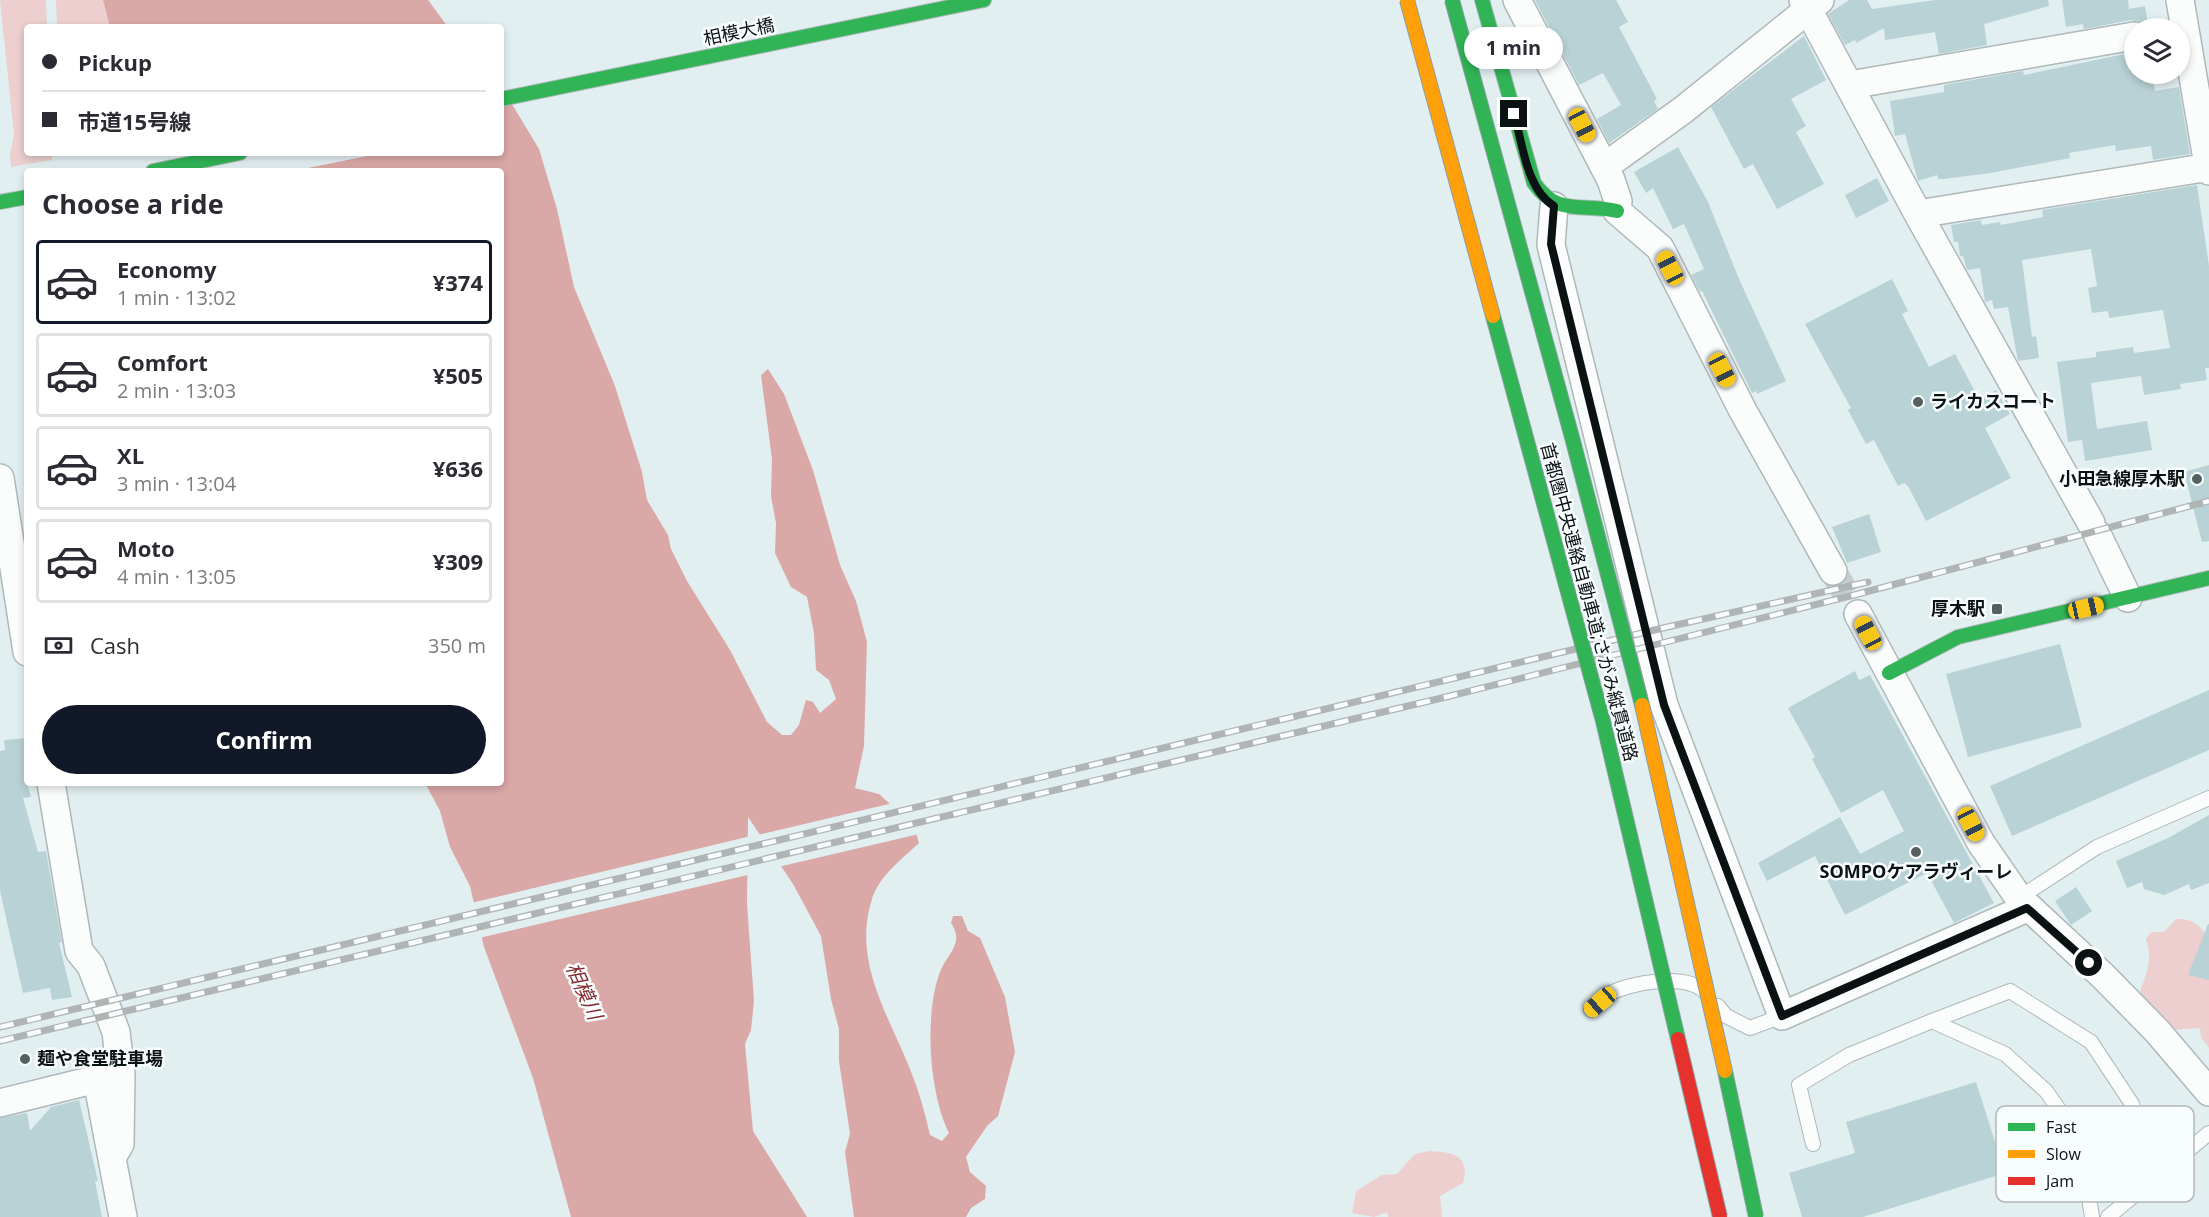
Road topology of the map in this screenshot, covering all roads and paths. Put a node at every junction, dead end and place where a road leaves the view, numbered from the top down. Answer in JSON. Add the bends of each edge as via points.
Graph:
{"nodes":[{"id":1,"x":984,"y":0,"type":"edge"},
{"id":2,"x":1407,"y":0,"type":"edge"},
{"id":3,"x":1452,"y":0,"type":"edge"},
{"id":4,"x":1482,"y":0,"type":"edge"},
{"id":5,"x":1517,"y":0,"type":"edge"},
{"id":6,"x":2180,"y":0,"type":"edge"},
{"id":7,"x":1810,"y":3,"type":"edge"},
{"id":8,"x":2191,"y":26,"type":"edge"},
{"id":9,"x":2124,"y":38,"type":"edge"},
{"id":10,"x":1850,"y":85,"type":"junction"},
{"id":11,"x":504,"y":98,"type":"edge"},
{"id":12,"x":226,"y":156,"type":"edge"},
{"id":13,"x":1604,"y":167,"type":"junction"},
{"id":14,"x":2209,"y":167,"type":"edge"},
{"id":15,"x":168,"y":168,"type":"edge"},
{"id":16,"x":2209,"y":171,"type":"edge"},
{"id":17,"x":24,"y":198,"type":"edge"},
{"id":18,"x":0,"y":202,"type":"edge"},
{"id":19,"x":1554,"y":206,"type":"junction"},
{"id":20,"x":1617,"y":211,"type":"junction"},
{"id":21,"x":1918,"y":214,"type":"junction"},
{"id":22,"x":0,"y":478,"type":"edge"},
{"id":23,"x":1833,"y":571,"type":"tunnel mouth"},
{"id":24,"x":2209,"y":578,"type":"edge"},
{"id":25,"x":2128,"y":598,"type":"junction"},
{"id":26,"x":1858,"y":614,"type":"tunnel mouth"},
{"id":27,"x":24,"y":633,"type":"edge"},
{"id":28,"x":1889,"y":673,"type":"junction"},
{"id":29,"x":1603,"y":721,"type":"junction"},
{"id":30,"x":52,"y":786,"type":"edge"},
{"id":31,"x":2209,"y":798,"type":"edge"},
{"id":32,"x":2023,"y":903,"type":"junction"},
{"id":33,"x":1695,"y":931,"type":"junction"},
{"id":34,"x":1591,"y":1010,"type":"dead end"},
{"id":35,"x":1782,"y":1016,"type":"junction"},
{"id":36,"x":1932,"y":1021,"type":"junction"},
{"id":37,"x":1670,"y":1069,"type":"dead end"},
{"id":38,"x":2209,"y":1092,"type":"edge"},
{"id":39,"x":0,"y":1103,"type":"edge"},
{"id":40,"x":2056,"y":1106,"type":"edge"},
{"id":41,"x":2133,"y":1106,"type":"edge"},
{"id":42,"x":2209,"y":1133,"type":"edge"},
{"id":43,"x":1813,"y":1144,"type":"dead end"},
{"id":44,"x":2194,"y":1146,"type":"edge"},
{"id":45,"x":113,"y":1155,"type":"junction"},
{"id":46,"x":1761,"y":1171,"type":"dead end"},
{"id":47,"x":2090,"y":1202,"type":"edge"},
{"id":48,"x":2126,"y":1202,"type":"edge"},
{"id":49,"x":123,"y":1217,"type":"edge"},
{"id":50,"x":1720,"y":1217,"type":"edge"},
{"id":51,"x":1756,"y":1217,"type":"edge"},
{"id":52,"x":2092,"y":1217,"type":"edge"},
{"id":53,"x":2108,"y":1217,"type":"edge"}],
"edges":[{"from":1,"to":11,"type":"main road","name":"相模大橋"},
{"from":2,"to":29,"type":"main road","name":"首都圏中央連絡自動車道;さがみ縦貫道路","bridge":true},
{"from":3,"to":33,"type":"main road","name":"首都圏中央連絡自動車道;さがみ縦貫道路","bridge":true,"via":[[1585,484]]},
{"from":4,"to":19,"type":"main road","via":[[1534,183],[1541,196]]},
{"from":5,"to":13,"type":"street"},
{"from":6,"to":8,"type":"street"},
{"from":7,"to":10,"type":"street"},
{"from":7,"to":13,"type":"street","via":[[1683,110]]},
{"from":8,"to":14,"type":"street"},
{"from":9,"to":10,"type":"street"},
{"from":10,"to":21,"type":"street"},
{"from":12,"to":15,"type":"main road"},
{"from":13,"to":20,"type":"street","via":[[1618,201]]},
{"from":14,"to":16,"type":"street"},
{"from":14,"to":21,"type":"street"},
{"from":17,"to":18,"type":"main road"},
{"from":19,"to":20,"type":"main road"},
{"from":19,"to":35,"type":"street","via":[[1551,244],[1664,705]]},
{"from":20,"to":23,"type":"street","via":[[1660,248],[1743,411]]},
{"from":21,"to":25,"type":"street","via":[[2094,528]]},
{"from":22,"to":27,"type":"street"},
{"from":24,"to":25,"type":"main road"},
{"from":25,"to":28,"type":"main road","via":[[1958,637]]},
{"from":26,"to":28,"type":"street"},
{"from":28,"to":32,"type":"street","via":[[1981,843]]},
{"from":29,"to":37,"type":"main road","bridge":true,"via":[[1627,871]]},
{"from":29,"to":50,"type":"main road","name":"首都圏中央連絡自動車道;さがみ縦貫道路","bridge":true},
{"from":30,"to":45,"type":"street","via":[[79,951],[91,966],[116,1032],[120,1056],[120,1143]]},
{"from":31,"to":32,"type":"lane","via":[[2097,847]]},
{"from":32,"to":35,"type":"street"},
{"from":32,"to":38,"type":"street","via":[[2112,985]]},
{"from":33,"to":46,"type":"main road","bridge":true},
{"from":33,"to":51,"type":"main road","name":"首都圏中央連絡自動車道;さがみ縦貫道路","bridge":true},
{"from":34,"to":35,"type":"lane","via":[[1610,994],[1647,982],[1682,981],[1701,988],[1726,1016],[1750,1028]]},
{"from":36,"to":40,"type":"lane","via":[[2005,1054],[2046,1091]]},
{"from":36,"to":41,"type":"lane","via":[[2010,991],[2091,1042]]},
{"from":36,"to":43,"type":"lane","via":[[1849,1055],[1799,1085]]},
{"from":39,"to":45,"type":"street","via":[[97,1079]]},
{"from":42,"to":44,"type":"lane"},
{"from":45,"to":49,"type":"street"},
{"from":47,"to":52,"type":"lane"},
{"from":48,"to":53,"type":"lane"}]}
